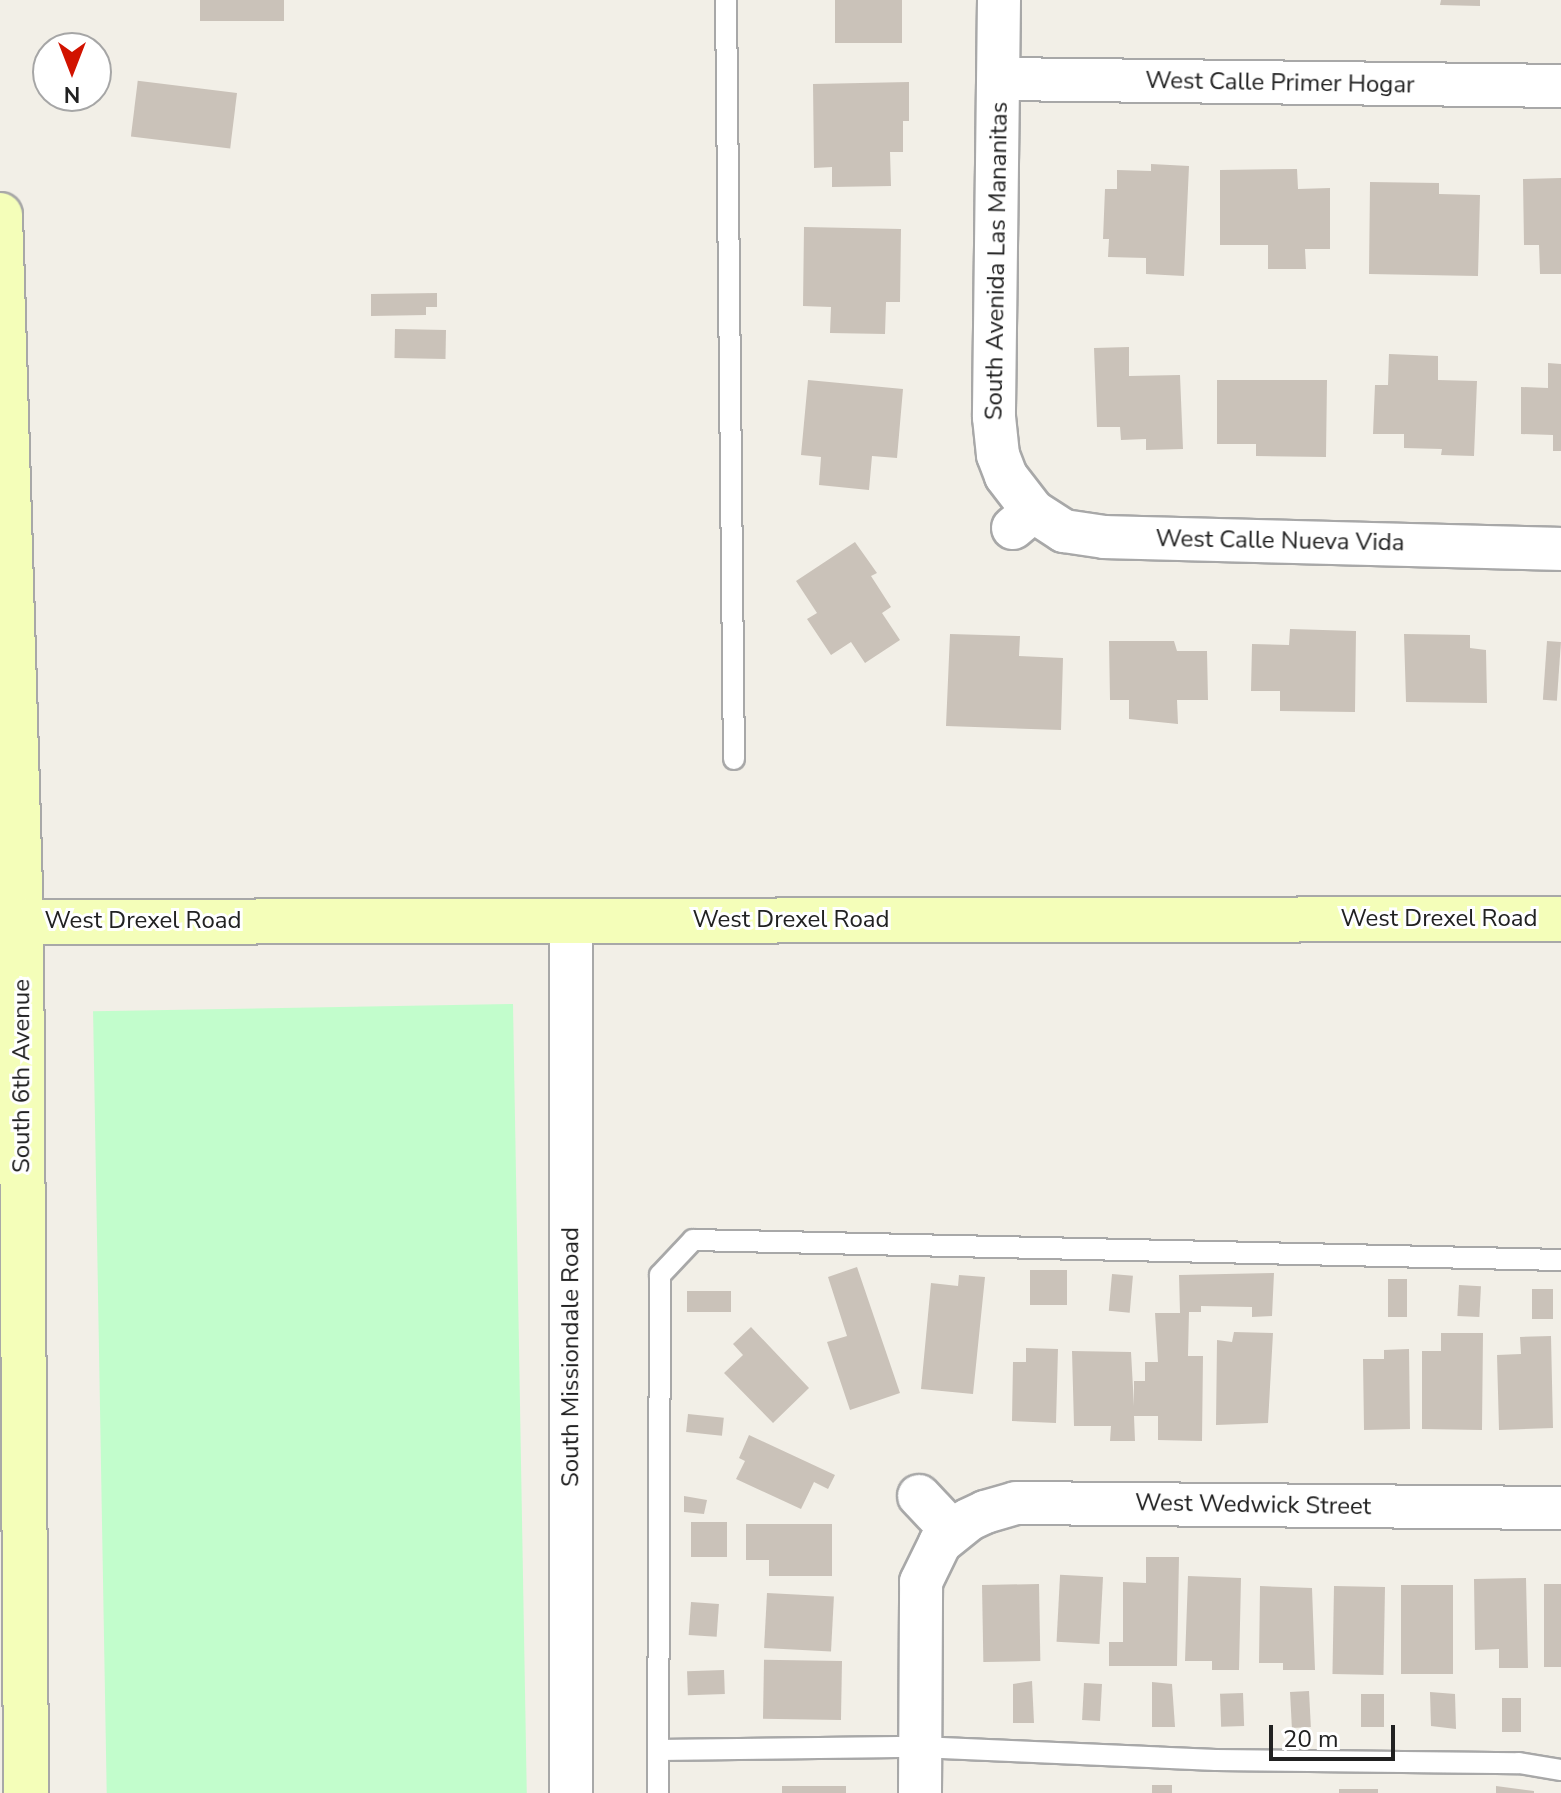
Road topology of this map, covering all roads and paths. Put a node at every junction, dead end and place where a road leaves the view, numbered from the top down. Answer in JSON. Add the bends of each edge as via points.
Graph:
{"nodes":[{"id":1,"x":726,"y":0,"type":"edge"},
{"id":2,"x":999,"y":0,"type":"edge"},
{"id":3,"x":1000,"y":79,"type":"junction"},
{"id":4,"x":1561,"y":86,"type":"edge"},
{"id":5,"x":0,"y":215,"type":"edge"},
{"id":6,"x":1023,"y":520,"type":"joint"},
{"id":7,"x":1561,"y":549,"type":"edge"},
{"id":8,"x":734,"y":759,"type":"dead end"},
{"id":9,"x":1561,"y":919,"type":"edge"},
{"id":10,"x":571,"y":921,"type":"junction"},
{"id":11,"x":10,"y":922,"type":"edge"},
{"id":12,"x":1561,"y":1260,"type":"edge"},
{"id":13,"x":919,"y":1496,"type":"dead end"},
{"id":14,"x":1561,"y":1508,"type":"edge"},
{"id":15,"x":952,"y":1531,"type":"junction"},
{"id":16,"x":919,"y":1747,"type":"junction"},
{"id":17,"x":659,"y":1750,"type":"junction"},
{"id":18,"x":1561,"y":1770,"type":"edge"},
{"id":19,"x":26,"y":1793,"type":"edge"},
{"id":20,"x":571,"y":1793,"type":"edge"},
{"id":21,"x":658,"y":1793,"type":"edge"},
{"id":22,"x":920,"y":1793,"type":"edge"}],
"edges":[{"from":1,"to":8,"type":"lane"},
{"from":2,"to":3,"type":"street","name":"South Avenida Las Mananitas"},
{"from":3,"to":4,"type":"street","name":"West Calle Primer Hogar"},
{"from":3,"to":6,"type":"street","name":"South Avenida Las Mananitas","via":[[994,417],[998,455]]},
{"from":5,"to":11,"type":"street","name":"South 6th Avenue"},
{"from":6,"to":7,"type":"street","name":"West Calle Nueva Vida","via":[[1105,537]]},
{"from":9,"to":10,"type":"street","name":"West Drexel Road"},
{"from":10,"to":11,"type":"street","name":"West Drexel Road"},
{"from":10,"to":20,"type":"street","name":"South Missiondale Road"},
{"from":11,"to":19,"type":"street","name":"South 6th Avenue"},
{"from":12,"to":17,"type":"lane","via":[[693,1240],[660,1275]]},
{"from":13,"to":15,"type":"street"},
{"from":14,"to":15,"type":"street","name":"West Wedwick Street","via":[[1016,1503],[985,1512]]},
{"from":15,"to":16,"type":"street","via":[[940,1543],[921,1582]]},
{"from":16,"to":17,"type":"lane"},
{"from":16,"to":18,"type":"lane","via":[[1216,1760],[1519,1763]]},
{"from":16,"to":22,"type":"street"},
{"from":17,"to":21,"type":"lane"}]}
